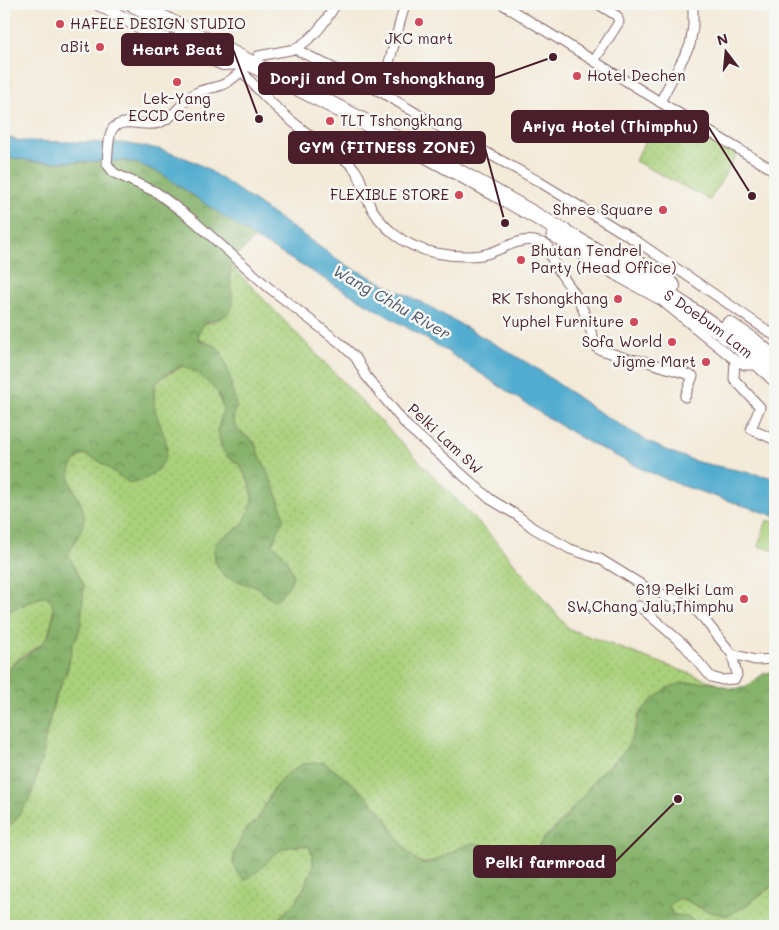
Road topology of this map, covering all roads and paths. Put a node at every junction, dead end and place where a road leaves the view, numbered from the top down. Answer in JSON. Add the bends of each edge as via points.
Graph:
{"nodes":[{"id":1,"x":98,"y":4,"type":"edge"},
{"id":2,"x":134,"y":4,"type":"edge"},
{"id":3,"x":157,"y":4,"type":"edge"},
{"id":4,"x":336,"y":4,"type":"edge"},
{"id":5,"x":405,"y":4,"type":"edge"},
{"id":6,"x":502,"y":4,"type":"edge"},
{"id":7,"x":598,"y":4,"type":"edge"},
{"id":8,"x":693,"y":4,"type":"edge"},
{"id":9,"x":295,"y":49,"type":"junction"},
{"id":10,"x":594,"y":61,"type":"junction"},
{"id":11,"x":250,"y":63,"type":"junction"},
{"id":12,"x":381,"y":92,"type":"junction"},
{"id":13,"x":660,"y":102,"type":"junction"},
{"id":14,"x":775,"y":171,"type":"edge"},
{"id":15,"x":551,"y":230,"type":"junction"},
{"id":16,"x":547,"y":245,"type":"junction"},
{"id":17,"x":775,"y":336,"type":"edge"},
{"id":18,"x":735,"y":360,"type":"junction"},
{"id":19,"x":768,"y":362,"type":"edge"},
{"id":20,"x":775,"y":378,"type":"edge"},
{"id":21,"x":685,"y":398,"type":"dead end"},
{"id":22,"x":775,"y":440,"type":"edge"},
{"id":23,"x":639,"y":606,"type":"dead end"},
{"id":24,"x":732,"y":654,"type":"junction"},
{"id":25,"x":775,"y":659,"type":"edge"}],
"edges":[{"from":1,"to":11,"type":"street","via":[[143,29],[223,64]]},
{"from":2,"to":11,"type":"highway","name":"S Doebum Lam"},
{"from":3,"to":11,"type":"highway","name":"S Doebum Lam"},
{"from":4,"to":9,"type":"street","via":[[310,40]]},
{"from":5,"to":12,"type":"street"},
{"from":6,"to":10,"type":"street"},
{"from":7,"to":10,"type":"street","via":[[616,16],[619,22]]},
{"from":8,"to":13,"type":"street","via":[[694,26],[690,45]]},
{"from":9,"to":11,"type":"street"},
{"from":9,"to":12,"type":"street"},
{"from":10,"to":13,"type":"street"},
{"from":11,"to":15,"type":"highway","name":"S Doebum Lam","via":[[454,169]]},
{"from":11,"to":16,"type":"street","via":[[262,96],[358,172],[375,215],[391,233],[411,245],[435,253],[461,256],[482,255],[519,240],[537,240]]},
{"from":11,"to":19,"type":"highway","name":"S Doebum Lam","via":[[363,107],[653,272],[753,341]]},
{"from":11,"to":24,"type":"street","name":"Pelki Lam SW","via":[[226,83],[196,93],[160,123],[123,124],[112,129],[107,164],[114,173],[156,192],[193,220],[268,287],[340,343],[356,358],[366,376],[407,426],[490,499],[570,549],[600,559],[647,588],[696,610]]},
{"from":12,"to":17,"type":"street","via":[[638,242]]},
{"from":13,"to":14,"type":"street"},
{"from":15,"to":16,"type":"street"},
{"from":15,"to":18,"type":"street","via":[[620,278],[662,301]]},
{"from":15,"to":19,"type":"highway","name":"S Doebum Lam","via":[[696,313],[742,348]]},
{"from":16,"to":21,"type":"street","via":[[550,256],[586,314],[598,349],[693,376]]},
{"from":18,"to":19,"type":"street","via":[[745,365]]},
{"from":18,"to":22,"type":"street","via":[[734,379],[760,407],[751,429]]},
{"from":19,"to":20,"type":"highway","name":"S Doebum Lam"},
{"from":23,"to":24,"type":"street","via":[[684,645],[711,677],[727,681],[735,679]]},
{"from":24,"to":25,"type":"street","via":[[755,660]]}]}
